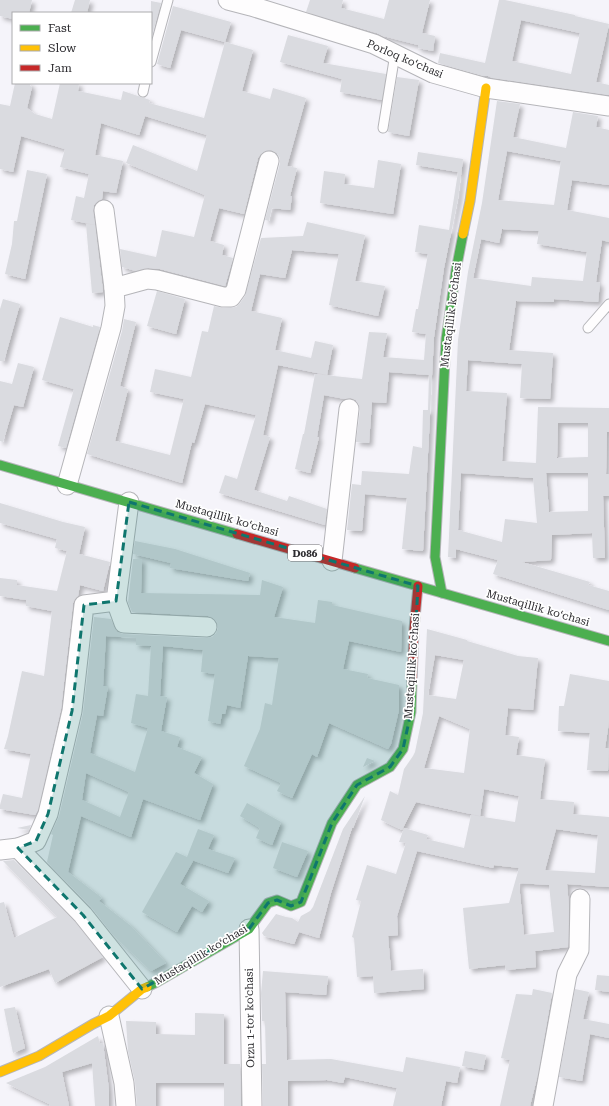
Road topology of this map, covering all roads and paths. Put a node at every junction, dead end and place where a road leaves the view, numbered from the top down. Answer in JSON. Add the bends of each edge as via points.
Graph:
{"nodes":[{"id":1,"x":168,"y":0,"type":"edge"},
{"id":2,"x":228,"y":0,"type":"edge"},
{"id":3,"x":395,"y":54,"type":"junction"},
{"id":4,"x":152,"y":58,"type":"edge"},
{"id":5,"x":145,"y":84,"type":"edge"},
{"id":6,"x":486,"y":88,"type":"junction"},
{"id":7,"x":143,"y":92,"type":"dead end"},
{"id":8,"x":609,"y":106,"type":"edge"},
{"id":9,"x":382,"y":128,"type":"dead end"},
{"id":10,"x":269,"y":161,"type":"dead end"},
{"id":11,"x":104,"y":210,"type":"dead end"},
{"id":12,"x":114,"y":288,"type":"junction"},
{"id":13,"x":609,"y":304,"type":"edge"},
{"id":14,"x":588,"y":328,"type":"dead end"},
{"id":15,"x":350,"y":409,"type":"dead end"},
{"id":16,"x":0,"y":465,"type":"edge"},
{"id":17,"x":68,"y":485,"type":"junction"},
{"id":18,"x":129,"y":502,"type":"junction"},
{"id":19,"x":332,"y":561,"type":"junction"},
{"id":20,"x":418,"y":586,"type":"junction"},
{"id":21,"x":442,"y":592,"type":"junction"},
{"id":22,"x":116,"y":601,"type":"junction"},
{"id":23,"x":207,"y":626,"type":"dead end"},
{"id":24,"x":609,"y":641,"type":"edge"},
{"id":25,"x":9,"y":849,"type":"edge"},
{"id":26,"x":580,"y":899,"type":"dead end"},
{"id":27,"x":249,"y":929,"type":"junction"},
{"id":28,"x":142,"y":989,"type":"junction"},
{"id":29,"x":109,"y":1016,"type":"junction"},
{"id":30,"x":0,"y":1072,"type":"edge"},
{"id":31,"x":126,"y":1106,"type":"edge"},
{"id":32,"x":252,"y":1106,"type":"edge"},
{"id":33,"x":543,"y":1106,"type":"edge"}],
"edges":[{"from":1,"to":4,"type":"lane"},
{"from":2,"to":3,"type":"street","name":"Porloq koʻchasi","via":[[374,44]]},
{"from":3,"to":6,"type":"street","name":"Porloq koʻchasi","via":[[433,73]]},
{"from":3,"to":9,"type":"lane"},
{"from":5,"to":7,"type":"lane"},
{"from":6,"to":8,"type":"street","name":"Porloq koʻchasi"},
{"from":6,"to":21,"type":"street","name":"Mustaqillik ko‘chasi","via":[[446,340],[435,557]]},
{"from":10,"to":12,"type":"street","via":[[236,290],[231,297],[146,279]]},
{"from":11,"to":12,"type":"street"},
{"from":12,"to":17,"type":"street","via":[[115,306],[111,328]]},
{"from":13,"to":14,"type":"lane"},
{"from":15,"to":19,"type":"street"},
{"from":16,"to":17,"type":"street","name":"Mustaqillik koʻchasi","number":"D086"},
{"from":17,"to":18,"type":"street","name":"Mustaqillik koʻchasi","number":"D086"},
{"from":18,"to":19,"type":"street","name":"Mustaqillik koʻchasi","number":"D086"},
{"from":18,"to":22,"type":"street"},
{"from":19,"to":20,"type":"street","name":"Mustaqillik koʻchasi","number":"D086"},
{"from":20,"to":21,"type":"street","name":"Mustaqillik koʻchasi","number":"D086"},
{"from":20,"to":27,"type":"street","name":"Mustaqillik ko‘chasi","via":[[411,712],[402,748],[390,767],[357,785],[332,822],[301,902],[291,906],[277,900],[268,903]]},
{"from":21,"to":24,"type":"street","name":"Mustaqillik koʻchasi","number":"D086"},
{"from":22,"to":23,"type":"street","via":[[124,622]]},
{"from":22,"to":25,"type":"street","name":"Mustaqillik ko‘chasi","via":[[84,605],[72,711],[48,814],[36,841]]},
{"from":25,"to":28,"type":"street","name":"Mustaqillik ko‘chasi","via":[[83,915]]},
{"from":26,"to":33,"type":"street","via":[[579,950],[567,974]]},
{"from":27,"to":28,"type":"street","name":"Mustaqillik ko‘chasi"},
{"from":27,"to":32,"type":"street","name":"Orzu 1-tor ko'chasi"},
{"from":28,"to":29,"type":"street","name":"Mustaqillik ko‘chasi"},
{"from":29,"to":30,"type":"street","name":"Mustaqillik ko‘chasi","via":[[39,1056]]},
{"from":29,"to":31,"type":"street","via":[[124,1083]]}]}
